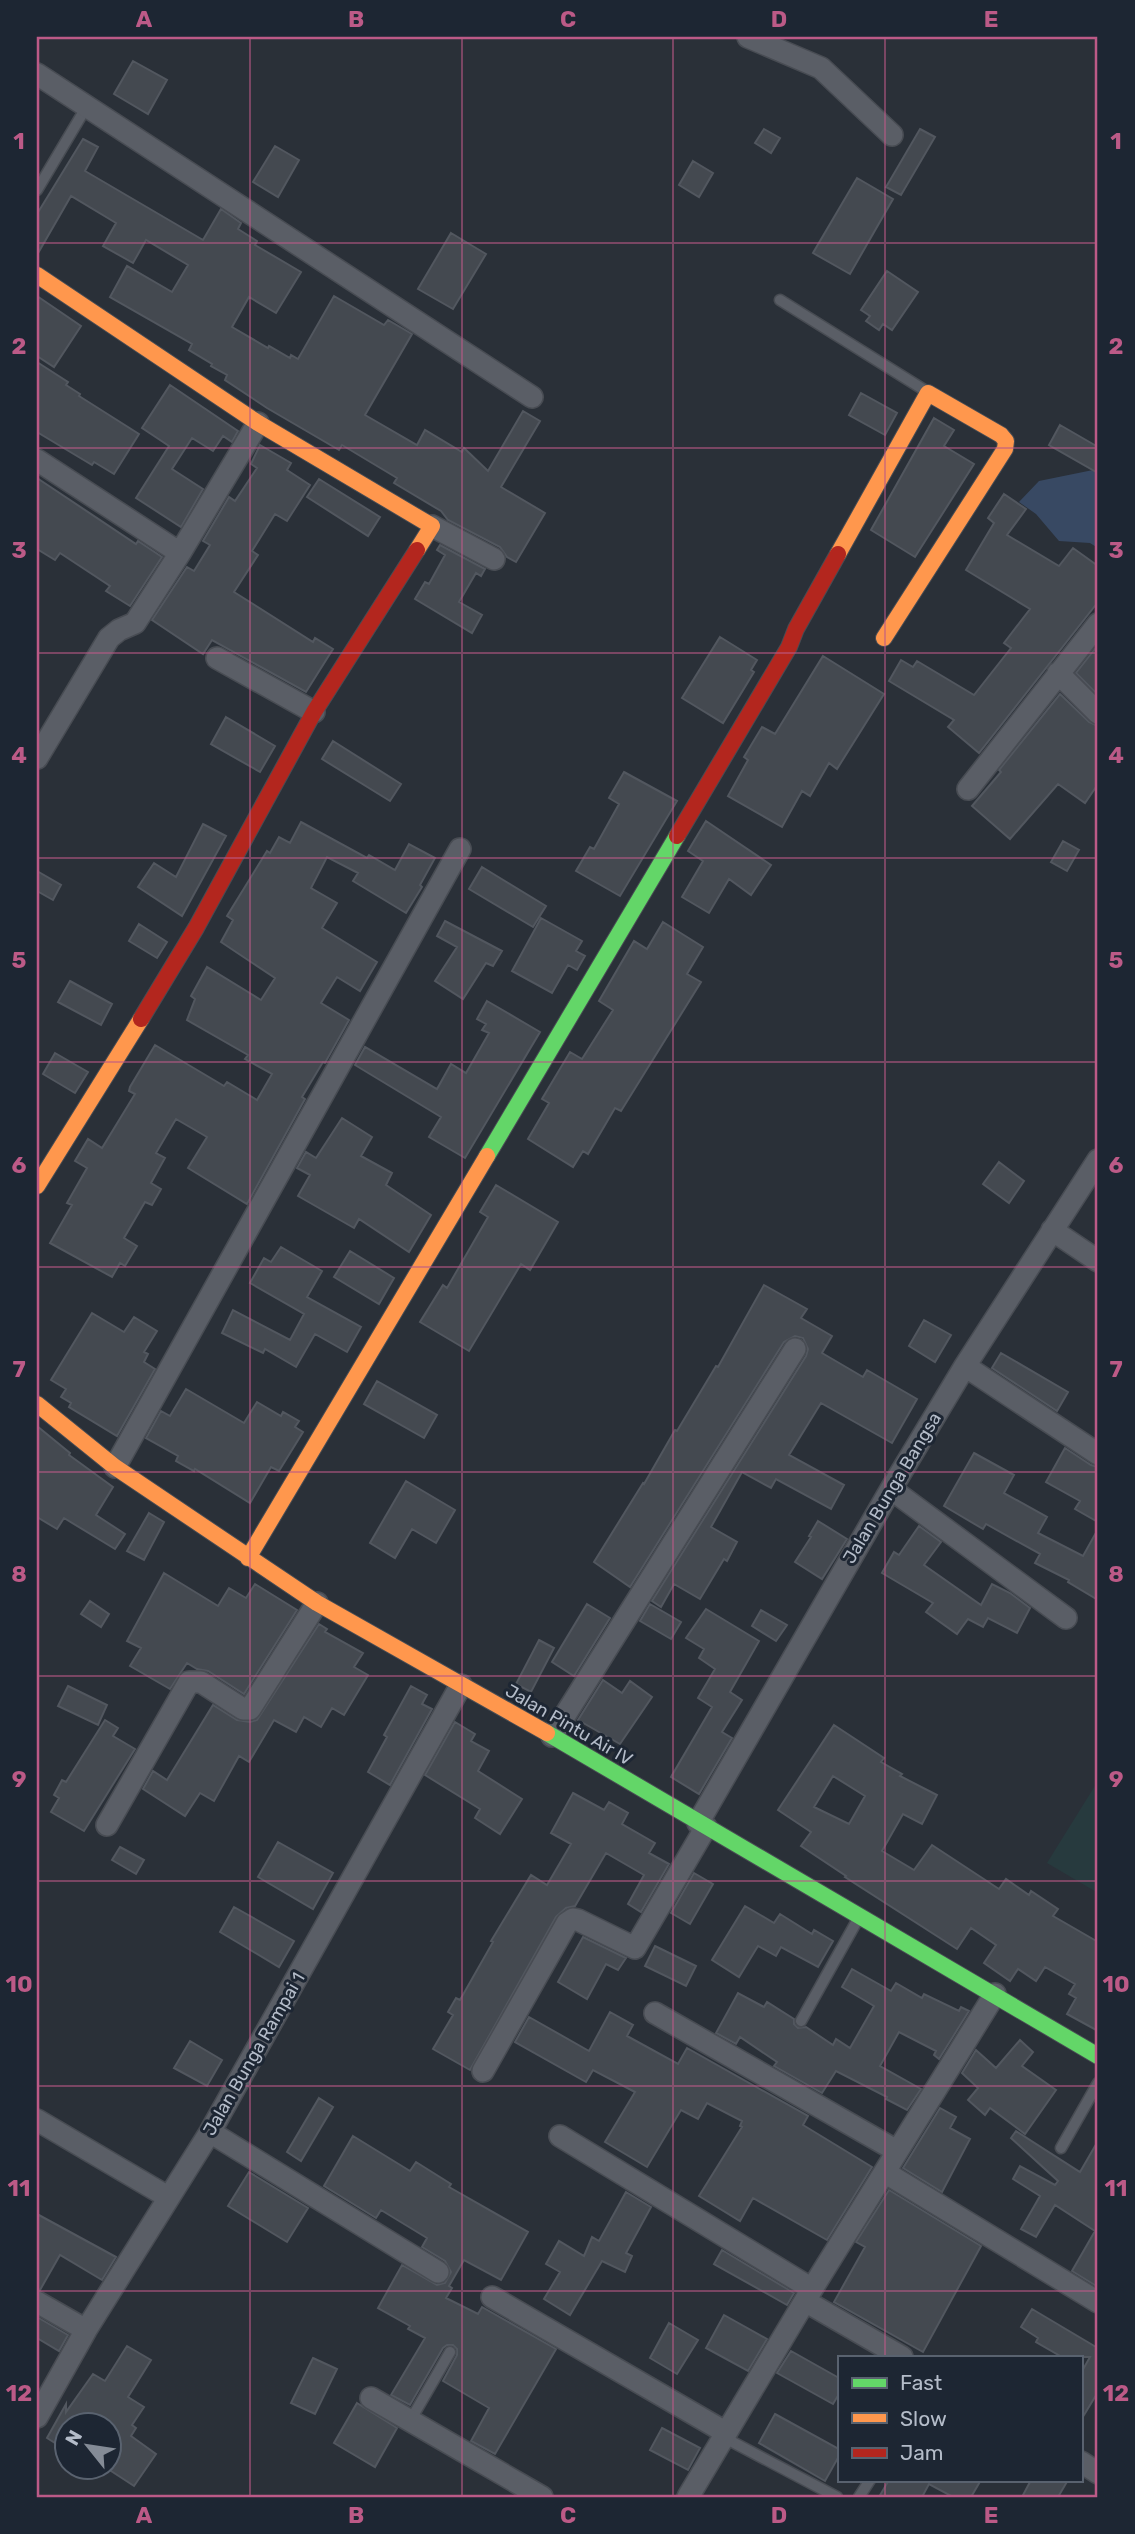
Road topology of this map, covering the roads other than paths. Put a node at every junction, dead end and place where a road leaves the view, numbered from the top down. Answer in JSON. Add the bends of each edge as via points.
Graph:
{"nodes":[{"id":1,"x":748,"y":37,"type":"edge"},
{"id":2,"x":37,"y":74,"type":"edge"},
{"id":3,"x":88,"y":106,"type":"junction"},
{"id":4,"x":892,"y":135,"type":"dead end"},
{"id":5,"x":37,"y":190,"type":"edge"},
{"id":6,"x":37,"y":275,"type":"edge"},
{"id":7,"x":780,"y":300,"type":"dead end"},
{"id":8,"x":929,"y":393,"type":"junction"},
{"id":9,"x":532,"y":397,"type":"dead end"},
{"id":10,"x":258,"y":423,"type":"junction"},
{"id":11,"x":37,"y":460,"type":"edge"},
{"id":12,"x":432,"y":526,"type":"junction"},
{"id":13,"x":180,"y":553,"type":"junction"},
{"id":14,"x":494,"y":559,"type":"dead end"},
{"id":15,"x":1098,"y":624,"type":"edge"},
{"id":16,"x":884,"y":638,"type":"dead end"},
{"id":17,"x":218,"y":658,"type":"dead end"},
{"id":18,"x":1058,"y":673,"type":"junction"},
{"id":19,"x":314,"y":712,"type":"junction"},
{"id":20,"x":1098,"y":713,"type":"edge"},
{"id":21,"x":37,"y":758,"type":"edge"},
{"id":22,"x":968,"y":789,"type":"dead end"},
{"id":23,"x":460,"y":849,"type":"dead end"},
{"id":24,"x":1098,"y":1160,"type":"edge"},
{"id":25,"x":37,"y":1186,"type":"edge"},
{"id":26,"x":1052,"y":1230,"type":"junction"},
{"id":27,"x":1098,"y":1261,"type":"edge"},
{"id":28,"x":795,"y":1349,"type":"dead end"},
{"id":29,"x":965,"y":1366,"type":"junction"},
{"id":30,"x":37,"y":1404,"type":"edge"},
{"id":31,"x":1098,"y":1454,"type":"edge"},
{"id":32,"x":115,"y":1467,"type":"junction"},
{"id":33,"x":891,"y":1489,"type":"junction"},
{"id":34,"x":248,"y":1559,"type":"junction"},
{"id":35,"x":317,"y":1603,"type":"junction"},
{"id":36,"x":1066,"y":1618,"type":"dead end"},
{"id":37,"x":461,"y":1685,"type":"junction"},
{"id":38,"x":552,"y":1736,"type":"junction"},
{"id":39,"x":107,"y":1825,"type":"dead end"},
{"id":40,"x":702,"y":1825,"type":"junction"},
{"id":41,"x":860,"y":1916,"type":"junction"},
{"id":42,"x":995,"y":1994,"type":"junction"},
{"id":43,"x":655,"y":2013,"type":"dead end"},
{"id":44,"x":801,"y":2021,"type":"dead end"},
{"id":45,"x":1098,"y":2056,"type":"edge"},
{"id":46,"x":483,"y":2071,"type":"dead end"},
{"id":47,"x":1098,"y":2083,"type":"edge"},
{"id":48,"x":37,"y":2119,"type":"edge"},
{"id":49,"x":210,"y":2132,"type":"junction"},
{"id":50,"x":560,"y":2136,"type":"dead end"},
{"id":51,"x":1061,"y":2148,"type":"dead end"},
{"id":52,"x":897,"y":2151,"type":"junction"},
{"id":53,"x":886,"y":2173,"type":"junction"},
{"id":54,"x":168,"y":2197,"type":"junction"},
{"id":55,"x":438,"y":2272,"type":"dead end"},
{"id":56,"x":809,"y":2295,"type":"junction"},
{"id":57,"x":492,"y":2297,"type":"dead end"},
{"id":58,"x":37,"y":2302,"type":"edge"},
{"id":59,"x":1098,"y":2302,"type":"edge"},
{"id":60,"x":86,"y":2330,"type":"junction"},
{"id":61,"x":450,"y":2352,"type":"dead end"},
{"id":62,"x":900,"y":2356,"type":"edge"},
{"id":63,"x":371,"y":2398,"type":"dead end"},
{"id":64,"x":37,"y":2417,"type":"edge"},
{"id":65,"x":410,"y":2421,"type":"junction"},
{"id":66,"x":724,"y":2435,"type":"junction"},
{"id":67,"x":1082,"y":2463,"type":"edge"},
{"id":68,"x":1098,"y":2473,"type":"edge"},
{"id":69,"x":869,"y":2482,"type":"edge"},
{"id":70,"x":541,"y":2497,"type":"edge"},
{"id":71,"x":688,"y":2497,"type":"edge"},
{"id":72,"x":837,"y":2497,"type":"edge"},
{"id":73,"x":859,"y":2497,"type":"edge"}],
"edges":[{"from":1,"to":4,"type":"street","via":[[821,68]]},
{"from":2,"to":3,"type":"street"},
{"from":3,"to":5,"type":"lane"},
{"from":3,"to":9,"type":"street"},
{"from":6,"to":10,"type":"street"},
{"from":7,"to":8,"type":"lane"},
{"from":8,"to":16,"type":"street","via":[[1001,435],[1005,449]]},
{"from":8,"to":34,"type":"street","via":[[789,648]]},
{"from":10,"to":12,"type":"street"},
{"from":10,"to":13,"type":"street"},
{"from":11,"to":13,"type":"street"},
{"from":12,"to":14,"type":"street"},
{"from":12,"to":19,"type":"street"},
{"from":13,"to":21,"type":"street","via":[[135,623],[109,638]]},
{"from":15,"to":18,"type":"street"},
{"from":17,"to":19,"type":"street"},
{"from":18,"to":20,"type":"street"},
{"from":18,"to":22,"type":"street"},
{"from":19,"to":25,"type":"street","via":[[196,928]]},
{"from":23,"to":32,"type":"street"},
{"from":24,"to":26,"type":"street","name":"Jalan Bunga Bangsa"},
{"from":26,"to":27,"type":"street"},
{"from":26,"to":29,"type":"street","name":"Jalan Bunga Bangsa"},
{"from":28,"to":38,"type":"street"},
{"from":29,"to":31,"type":"street"},
{"from":29,"to":33,"type":"street","name":"Jalan Bunga Bangsa"},
{"from":30,"to":32,"type":"street","name":"Jalan Pintu Air IV"},
{"from":32,"to":34,"type":"street","name":"Jalan Pintu Air IV"},
{"from":33,"to":36,"type":"street"},
{"from":33,"to":40,"type":"street","name":"Jalan Bunga Bangsa"},
{"from":34,"to":35,"type":"street","name":"Jalan Pintu Air IV"},
{"from":35,"to":37,"type":"street","name":"Jalan Pintu Air IV"},
{"from":35,"to":39,"type":"street","via":[[250,1709],[201,1682],[189,1682]]},
{"from":37,"to":38,"type":"street","name":"Jalan Pintu Air IV"},
{"from":37,"to":49,"type":"street","name":"Jalan Bunga Rampai 1"},
{"from":38,"to":40,"type":"street","name":"Jalan Pintu Air IV"},
{"from":40,"to":41,"type":"street","name":"Jalan Pintu Air IV"},
{"from":40,"to":46,"type":"street","name":"Jalan Bunga Bangsa","via":[[635,1948],[578,1920],[567,1923]]},
{"from":41,"to":42,"type":"street","name":"Jalan Pintu Air IV"},
{"from":41,"to":44,"type":"lane"},
{"from":42,"to":45,"type":"street","name":"Jalan Pintu Air IV"},
{"from":42,"to":52,"type":"street"},
{"from":43,"to":52,"type":"street"},
{"from":47,"to":51,"type":"lane"},
{"from":48,"to":54,"type":"street"},
{"from":49,"to":54,"type":"street","name":"Jalan Bunga Rampai 1"},
{"from":49,"to":55,"type":"street"},
{"from":50,"to":56,"type":"street"},
{"from":52,"to":53,"type":"street"},
{"from":53,"to":56,"type":"street"},
{"from":53,"to":59,"type":"street"},
{"from":54,"to":60,"type":"street","name":"Jalan Bunga Rampai 1"},
{"from":56,"to":62,"type":"street"},
{"from":56,"to":66,"type":"street"},
{"from":57,"to":66,"type":"street"},
{"from":58,"to":60,"type":"street"},
{"from":60,"to":64,"type":"street","name":"Jalan Bunga Rampai 1"},
{"from":61,"to":65,"type":"lane"},
{"from":63,"to":65,"type":"street"},
{"from":65,"to":70,"type":"street"},
{"from":66,"to":71,"type":"street"},
{"from":66,"to":72,"type":"lane"},
{"from":67,"to":68,"type":"street"},
{"from":69,"to":73,"type":"lane"}]}
